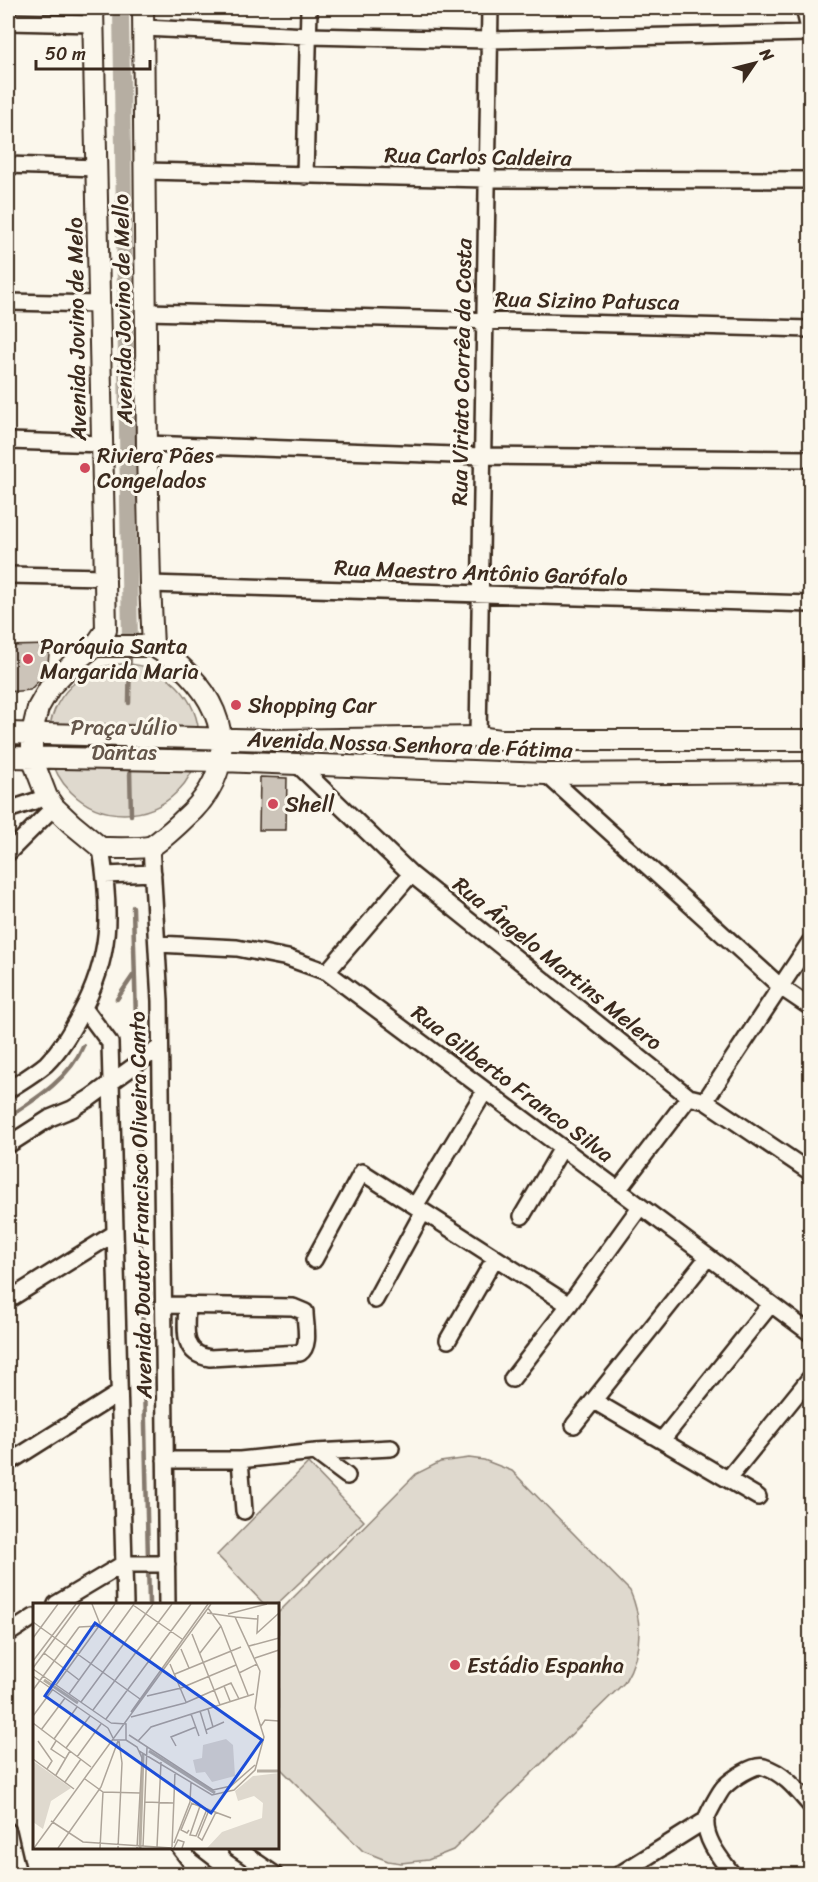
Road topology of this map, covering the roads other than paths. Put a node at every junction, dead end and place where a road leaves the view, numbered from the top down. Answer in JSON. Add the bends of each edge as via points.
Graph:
{"nodes":[{"id":1,"x":143,"y":8,"type":"edge"},
{"id":2,"x":309,"y":8,"type":"edge"},
{"id":3,"x":490,"y":8,"type":"edge"},
{"id":4,"x":804,"y":8,"type":"edge"},
{"id":5,"x":93,"y":16,"type":"edge"},
{"id":6,"x":8,"y":22,"type":"edge"},
{"id":7,"x":144,"y":28,"type":"junction"},
{"id":8,"x":810,"y":33,"type":"edge"},
{"id":9,"x":308,"y":36,"type":"junction"},
{"id":10,"x":489,"y":40,"type":"junction"},
{"id":11,"x":8,"y":165,"type":"edge"},
{"id":12,"x":97,"y":168,"type":"junction"},
{"id":13,"x":146,"y":171,"type":"junction"},
{"id":14,"x":305,"y":176,"type":"junction"},
{"id":15,"x":486,"y":179,"type":"junction"},
{"id":16,"x":810,"y":180,"type":"edge"},
{"id":17,"x":8,"y":302,"type":"edge"},
{"id":18,"x":99,"y":304,"type":"junction"},
{"id":19,"x":147,"y":312,"type":"junction"},
{"id":20,"x":484,"y":320,"type":"junction"},
{"id":21,"x":810,"y":328,"type":"edge"},
{"id":22,"x":8,"y":441,"type":"edge"},
{"id":23,"x":103,"y":444,"type":"junction"},
{"id":24,"x":147,"y":444,"type":"junction"},
{"id":25,"x":483,"y":456,"type":"junction"},
{"id":26,"x":810,"y":459,"type":"edge"},
{"id":27,"x":8,"y":575,"type":"edge"},
{"id":28,"x":105,"y":577,"type":"junction"},
{"id":29,"x":150,"y":584,"type":"junction"},
{"id":30,"x":482,"y":595,"type":"junction"},
{"id":31,"x":810,"y":604,"type":"edge"},
{"id":32,"x":104,"y":646,"type":"junction"},
{"id":33,"x":147,"y":646,"type":"junction"},
{"id":34,"x":8,"y":733,"type":"edge"},
{"id":35,"x":32,"y":733,"type":"junction"},
{"id":36,"x":222,"y":738,"type":"junction"},
{"id":37,"x":478,"y":738,"type":"junction"},
{"id":38,"x":810,"y":740,"type":"edge"},
{"id":39,"x":8,"y":757,"type":"edge"},
{"id":40,"x":32,"y":758,"type":"junction"},
{"id":41,"x":222,"y":761,"type":"junction"},
{"id":42,"x":297,"y":764,"type":"junction"},
{"id":43,"x":810,"y":772,"type":"edge"},
{"id":44,"x":546,"y":774,"type":"junction"},
{"id":45,"x":51,"y":802,"type":"junction"},
{"id":46,"x":8,"y":810,"type":"edge"},
{"id":47,"x":151,"y":846,"type":"junction"},
{"id":48,"x":101,"y":848,"type":"junction"},
{"id":49,"x":8,"y":853,"type":"edge"},
{"id":50,"x":153,"y":873,"type":"junction"},
{"id":51,"x":411,"y":874,"type":"junction"},
{"id":52,"x":105,"y":875,"type":"junction"},
{"id":53,"x":810,"y":942,"type":"edge"},
{"id":54,"x":158,"y":944,"type":"junction"},
{"id":55,"x":327,"y":972,"type":"junction"},
{"id":56,"x":782,"y":988,"type":"junction"},
{"id":57,"x":810,"y":1007,"type":"edge"},
{"id":58,"x":84,"y":1008,"type":"junction"},
{"id":59,"x":157,"y":1050,"type":"junction"},
{"id":60,"x":111,"y":1084,"type":"junction"},
{"id":61,"x":8,"y":1090,"type":"edge"},
{"id":62,"x":485,"y":1090,"type":"junction"},
{"id":63,"x":689,"y":1097,"type":"junction"},
{"id":64,"x":705,"y":1101,"type":"junction"},
{"id":65,"x":8,"y":1145,"type":"edge"},
{"id":66,"x":562,"y":1148,"type":"junction"},
{"id":67,"x":810,"y":1172,"type":"edge"},
{"id":68,"x":618,"y":1190,"type":"junction"},
{"id":69,"x":640,"y":1207,"type":"junction"},
{"id":70,"x":419,"y":1209,"type":"junction"},
{"id":71,"x":522,"y":1216,"type":"dead end"},
{"id":72,"x":115,"y":1233,"type":"junction"},
{"id":73,"x":708,"y":1257,"type":"junction"},
{"id":74,"x":495,"y":1258,"type":"junction"},
{"id":75,"x":314,"y":1260,"type":"dead end"},
{"id":76,"x":8,"y":1300,"type":"edge"},
{"id":77,"x":375,"y":1300,"type":"dead end"},
{"id":78,"x":771,"y":1304,"type":"junction"},
{"id":79,"x":164,"y":1305,"type":"junction"},
{"id":80,"x":187,"y":1305,"type":"junction"},
{"id":81,"x":569,"y":1305,"type":"junction"},
{"id":82,"x":810,"y":1333,"type":"edge"},
{"id":83,"x":448,"y":1340,"type":"dead end"},
{"id":84,"x":810,"y":1378,"type":"edge"},
{"id":85,"x":512,"y":1379,"type":"dead end"},
{"id":86,"x":119,"y":1393,"type":"junction"},
{"id":87,"x":594,"y":1401,"type":"junction"},
{"id":88,"x":574,"y":1425,"type":"dead end"},
{"id":89,"x":662,"y":1440,"type":"junction"},
{"id":90,"x":391,"y":1448,"type":"dead end"},
{"id":91,"x":315,"y":1452,"type":"junction"},
{"id":92,"x":165,"y":1460,"type":"junction"},
{"id":93,"x":240,"y":1460,"type":"junction"},
{"id":94,"x":8,"y":1463,"type":"edge"},
{"id":95,"x":347,"y":1476,"type":"dead end"},
{"id":96,"x":728,"y":1479,"type":"junction"},
{"id":97,"x":758,"y":1497,"type":"dead end"},
{"id":98,"x":244,"y":1511,"type":"dead end"},
{"id":99,"x":123,"y":1564,"type":"junction"},
{"id":100,"x":165,"y":1564,"type":"junction"},
{"id":101,"x":59,"y":1603,"type":"edge"},
{"id":102,"x":125,"y":1603,"type":"edge"},
{"id":103,"x":167,"y":1603,"type":"edge"},
{"id":104,"x":33,"y":1618,"type":"edge"},
{"id":105,"x":8,"y":1634,"type":"edge"},
{"id":106,"x":810,"y":1805,"type":"edge"},
{"id":107,"x":706,"y":1820,"type":"junction"},
{"id":108,"x":8,"y":1831,"type":"edge"},
{"id":109,"x":181,"y":1849,"type":"edge"},
{"id":110,"x":237,"y":1849,"type":"edge"},
{"id":111,"x":10,"y":1851,"type":"edge"},
{"id":112,"x":18,"y":1875,"type":"edge"},
{"id":113,"x":207,"y":1875,"type":"edge"},
{"id":114,"x":274,"y":1875,"type":"edge"},
{"id":115,"x":620,"y":1875,"type":"edge"},
{"id":116,"x":732,"y":1875,"type":"edge"}],
"edges":[{"from":1,"to":7,"type":"main road","name":"Avenida Jovino de Mello"},
{"from":2,"to":9,"type":"street"},
{"from":3,"to":10,"type":"street","name":"Rua Viriato Corrêa da Costa"},
{"from":4,"to":8,"type":"street"},
{"from":5,"to":6,"type":"street"},
{"from":5,"to":12,"type":"main road","name":"Avenida Jovino de Melo"},
{"from":7,"to":9,"type":"street"},
{"from":7,"to":13,"type":"main road","name":"Avenida Jovino de Mello"},
{"from":8,"to":10,"type":"street"},
{"from":9,"to":10,"type":"street"},
{"from":9,"to":14,"type":"street"},
{"from":10,"to":15,"type":"street","name":"Rua Viriato Corrêa da Costa"},
{"from":11,"to":12,"type":"street"},
{"from":12,"to":18,"type":"main road","name":"Avenida Jovino de Melo"},
{"from":13,"to":14,"type":"street","name":"Rua Carlos Caldeira"},
{"from":13,"to":19,"type":"main road","name":"Avenida Jovino de Mello"},
{"from":14,"to":15,"type":"street","name":"Rua Carlos Caldeira"},
{"from":15,"to":16,"type":"street","name":"Rua Carlos Caldeira"},
{"from":15,"to":20,"type":"street","name":"Rua Viriato Corrêa da Costa"},
{"from":17,"to":18,"type":"street"},
{"from":18,"to":23,"type":"main road","name":"Avenida Jovino de Melo"},
{"from":19,"to":20,"type":"street","name":"Rua Sizino Patusca"},
{"from":19,"to":24,"type":"main road","name":"Avenida Jovino de Mello"},
{"from":20,"to":21,"type":"street","name":"Rua Sizino Patusca"},
{"from":20,"to":25,"type":"street","name":"Rua Viriato Corrêa da Costa"},
{"from":22,"to":23,"type":"street"},
{"from":23,"to":28,"type":"main road","name":"Avenida Jovino de Melo"},
{"from":24,"to":25,"type":"street"},
{"from":24,"to":29,"type":"main road","name":"Avenida Jovino de Mello"},
{"from":25,"to":26,"type":"street"},
{"from":25,"to":30,"type":"street","name":"Rua Viriato Corrêa da Costa"},
{"from":27,"to":28,"type":"street"},
{"from":28,"to":32,"type":"main road","name":"Avenida Jovino de Melo"},
{"from":29,"to":30,"type":"street","name":"Rua Maestro Antônio Garófalo"},
{"from":29,"to":33,"type":"main road","name":"Avenida Jovino de Mello"},
{"from":30,"to":31,"type":"street","name":"Rua Maestro Antônio Garófalo"},
{"from":30,"to":37,"type":"street","name":"Rua Viriato Corrêa da Costa"},
{"from":32,"to":33,"type":"main road"},
{"from":32,"to":35,"type":"main road","via":[[75,662],[50,687],[38,708]]},
{"from":33,"to":36,"type":"main road","via":[[178,663],[197,683],[219,723]]},
{"from":34,"to":35,"type":"main road","name":"Avenida Nossa Senhora de Fátima"},
{"from":35,"to":36,"type":"main road","name":"Avenida Nossa Senhora de Fátima"},
{"from":35,"to":40,"type":"main road"},
{"from":36,"to":37,"type":"main road","name":"Avenida Nossa Senhora de Fátima"},
{"from":36,"to":41,"type":"main road"},
{"from":37,"to":38,"type":"main road","name":"Avenida Nossa Senhora de Fátima"},
{"from":39,"to":40,"type":"main road","name":"Avenida Nossa Senhora de Fátima"},
{"from":40,"to":41,"type":"main road","name":"Avenida Nossa Senhora de Fátima"},
{"from":40,"to":45,"type":"main road"},
{"from":41,"to":42,"type":"main road","name":"Avenida Nossa Senhora de Fátima"},
{"from":41,"to":47,"type":"main road","via":[[206,797]]},
{"from":42,"to":44,"type":"main road","name":"Avenida Nossa Senhora de Fátima"},
{"from":42,"to":51,"type":"street","name":"Rua Ângelo Martins Melero"},
{"from":43,"to":44,"type":"main road","name":"Avenida Nossa Senhora de Fátima"},
{"from":44,"to":56,"type":"street"},
{"from":45,"to":46,"type":"street"},
{"from":45,"to":48,"type":"main road"},
{"from":45,"to":49,"type":"street"},
{"from":47,"to":48,"type":"main road"},
{"from":47,"to":50,"type":"street","name":"Avenida Doutor Francisco Oliveira Canto"},
{"from":48,"to":52,"type":"street"},
{"from":50,"to":52,"type":"street"},
{"from":50,"to":54,"type":"street","name":"Avenida Doutor Francisco Oliveira Canto"},
{"from":51,"to":55,"type":"street"},
{"from":51,"to":63,"type":"street","name":"Rua Ângelo Martins Melero"},
{"from":52,"to":58,"type":"street","via":[[106,939],[101,970]]},
{"from":53,"to":56,"type":"street"},
{"from":54,"to":55,"type":"street","name":"Rua Gilberto Franco Silva","via":[[237,948],[288,958]]},
{"from":54,"to":59,"type":"street","name":"Avenida Doutor Francisco Oliveira Canto"},
{"from":55,"to":62,"type":"street","name":"Rua Gilberto Franco Silva"},
{"from":56,"to":57,"type":"street"},
{"from":56,"to":64,"type":"street"},
{"from":58,"to":60,"type":"street","name":"Avenida Doutor Francisco Oliveira Canto","via":[[110,1043]]},
{"from":58,"to":61,"type":"street","via":[[66,1041],[45,1064]]},
{"from":59,"to":60,"type":"street"},
{"from":59,"to":79,"type":"street","name":"Avenida Doutor Francisco Oliveira Canto"},
{"from":60,"to":65,"type":"street"},
{"from":60,"to":72,"type":"street","name":"Avenida Doutor Francisco Oliveira Canto"},
{"from":62,"to":66,"type":"street","name":"Rua Gilberto Franco Silva"},
{"from":62,"to":70,"type":"street"},
{"from":63,"to":64,"type":"street","name":"Rua Ângelo Martins Melero"},
{"from":63,"to":68,"type":"street"},
{"from":64,"to":67,"type":"street","name":"Rua Ângelo Martins Melero"},
{"from":66,"to":68,"type":"street","name":"Rua Gilberto Franco Silva"},
{"from":66,"to":71,"type":"street"},
{"from":68,"to":69,"type":"street","name":"Rua Gilberto Franco Silva"},
{"from":69,"to":73,"type":"street","name":"Rua Gilberto Franco Silva"},
{"from":69,"to":81,"type":"street"},
{"from":70,"to":74,"type":"street"},
{"from":70,"to":75,"type":"street","via":[[362,1172]]},
{"from":70,"to":77,"type":"street"},
{"from":72,"to":76,"type":"street"},
{"from":72,"to":86,"type":"street","name":"Avenida Doutor Francisco Oliveira Canto"},
{"from":73,"to":78,"type":"street","name":"Rua Gilberto Franco Silva"},
{"from":73,"to":87,"type":"street"},
{"from":74,"to":81,"type":"street"},
{"from":74,"to":83,"type":"street"},
{"from":78,"to":82,"type":"street","name":"Rua Gilberto Franco Silva"},
{"from":78,"to":89,"type":"street"},
{"from":79,"to":80,"type":"street"},
{"from":79,"to":92,"type":"street","name":"Avenida Doutor Francisco Oliveira Canto"},
{"from":80,"to":80,"type":"street","via":[[300,1308],[305,1312],[304,1350],[199,1356],[186,1337]]},
{"from":81,"to":85,"type":"street"},
{"from":84,"to":96,"type":"street"},
{"from":86,"to":94,"type":"street"},
{"from":86,"to":99,"type":"street","name":"Avenida Doutor Francisco Oliveira Canto"},
{"from":87,"to":88,"type":"street"},
{"from":87,"to":89,"type":"street"},
{"from":89,"to":96,"type":"street"},
{"from":90,"to":91,"type":"street"},
{"from":91,"to":93,"type":"street"},
{"from":91,"to":95,"type":"street"},
{"from":92,"to":93,"type":"street"},
{"from":92,"to":100,"type":"street","name":"Avenida Doutor Francisco Oliveira Canto"},
{"from":93,"to":98,"type":"street"},
{"from":96,"to":97,"type":"street"},
{"from":99,"to":100,"type":"street"},
{"from":99,"to":101,"type":"street"},
{"from":99,"to":102,"type":"street","name":"Avenida Doutor Francisco Oliveira Canto"},
{"from":100,"to":103,"type":"street","name":"Avenida Doutor Francisco Oliveira Canto"},
{"from":104,"to":105,"type":"street"},
{"from":106,"to":107,"type":"street","via":[[795,1786],[761,1766],[751,1768],[723,1788]]},
{"from":107,"to":115,"type":"street"},
{"from":107,"to":116,"type":"street","via":[[710,1841]]},
{"from":108,"to":111,"type":"street"},
{"from":109,"to":113,"type":"street"},
{"from":110,"to":114,"type":"street"},
{"from":111,"to":112,"type":"street"}]}
